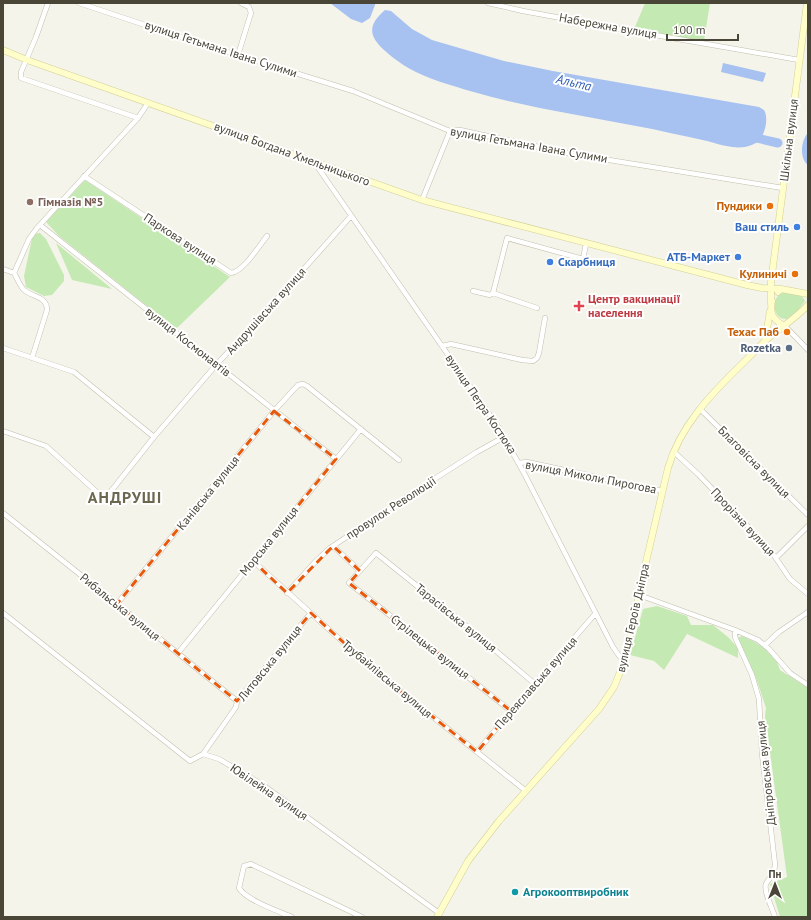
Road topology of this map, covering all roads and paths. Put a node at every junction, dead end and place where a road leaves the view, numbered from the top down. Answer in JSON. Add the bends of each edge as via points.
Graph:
{"nodes":[{"id":1,"x":48,"y":3,"type":"edge"},
{"id":2,"x":79,"y":3,"type":"edge"},
{"id":3,"x":241,"y":3,"type":"edge"},
{"id":4,"x":488,"y":3,"type":"edge"},
{"id":5,"x":807,"y":3,"type":"edge"},
{"id":6,"x":3,"y":50,"type":"edge"},
{"id":7,"x":238,"y":55,"type":"junction"},
{"id":8,"x":27,"y":60,"type":"junction"},
{"id":9,"x":799,"y":60,"type":"junction"},
{"id":10,"x":148,"y":103,"type":"junction"},
{"id":11,"x":138,"y":118,"type":"junction"},
{"id":12,"x":450,"y":131,"type":"junction"},
{"id":13,"x":314,"y":162,"type":"junction"},
{"id":14,"x":84,"y":176,"type":"junction"},
{"id":15,"x":783,"y":188,"type":"junction"},
{"id":16,"x":422,"y":200,"type":"junction"},
{"id":17,"x":351,"y":216,"type":"junction"},
{"id":18,"x":40,"y":225,"type":"junction"},
{"id":19,"x":267,"y":236,"type":"dead end"},
{"id":20,"x":586,"y":244,"type":"junction"},
{"id":21,"x":3,"y":269,"type":"edge"},
{"id":22,"x":14,"y":273,"type":"junction"},
{"id":23,"x":772,"y":277,"type":"junction"},
{"id":24,"x":757,"y":288,"type":"junction"},
{"id":25,"x":771,"y":289,"type":"junction"},
{"id":26,"x":780,"y":289,"type":"junction"},
{"id":27,"x":473,"y":291,"type":"dead end"},
{"id":28,"x":493,"y":293,"type":"junction"},
{"id":29,"x":808,"y":294,"type":"edge"},
{"id":30,"x":808,"y":305,"type":"edge"},
{"id":31,"x":771,"y":307,"type":"junction"},
{"id":32,"x":537,"y":308,"type":"dead end"},
{"id":33,"x":545,"y":318,"type":"dead end"},
{"id":34,"x":785,"y":326,"type":"junction"},
{"id":35,"x":765,"y":341,"type":"junction"},
{"id":36,"x":442,"y":346,"type":"junction"},
{"id":37,"x":3,"y":348,"type":"edge"},
{"id":38,"x":808,"y":350,"type":"edge"},
{"id":39,"x":32,"y":358,"type":"junction"},
{"id":40,"x":216,"y":364,"type":"junction"},
{"id":41,"x":700,"y":409,"type":"junction"},
{"id":42,"x":274,"y":411,"type":"junction"},
{"id":43,"x":361,"y":429,"type":"junction"},
{"id":44,"x":3,"y":431,"type":"edge"},
{"id":45,"x":504,"y":436,"type":"junction"},
{"id":46,"x":154,"y":437,"type":"junction"},
{"id":47,"x":674,"y":452,"type":"junction"},
{"id":48,"x":336,"y":459,"type":"junction"},
{"id":49,"x":399,"y":460,"type":"dead end"},
{"id":50,"x":519,"y":463,"type":"junction"},
{"id":51,"x":662,"y":491,"type":"junction"},
{"id":52,"x":3,"y":513,"type":"edge"},
{"id":53,"x":808,"y":515,"type":"edge"},
{"id":54,"x":808,"y":526,"type":"edge"},
{"id":55,"x":333,"y":546,"type":"junction"},
{"id":56,"x":776,"y":558,"type":"junction"},
{"id":57,"x":253,"y":561,"type":"junction"},
{"id":58,"x":360,"y":571,"type":"junction"},
{"id":59,"x":287,"y":592,"type":"junction"},
{"id":60,"x":808,"y":594,"type":"edge"},
{"id":61,"x":639,"y":595,"type":"junction"},
{"id":62,"x":117,"y":604,"type":"junction"},
{"id":63,"x":808,"y":612,"type":"edge"},
{"id":64,"x":3,"y":613,"type":"edge"},
{"id":65,"x":311,"y":613,"type":"junction"},
{"id":66,"x":595,"y":614,"type":"junction"},
{"id":67,"x":735,"y":630,"type":"junction"},
{"id":68,"x":765,"y":645,"type":"junction"},
{"id":69,"x":178,"y":653,"type":"junction"},
{"id":70,"x":625,"y":660,"type":"junction"},
{"id":71,"x":535,"y":684,"type":"junction"},
{"id":72,"x":808,"y":685,"type":"edge"},
{"id":73,"x":237,"y":701,"type":"junction"},
{"id":74,"x":511,"y":711,"type":"junction"},
{"id":75,"x":478,"y":752,"type":"junction"},
{"id":76,"x":203,"y":754,"type":"junction"},
{"id":77,"x":526,"y":791,"type":"junction"},
{"id":78,"x":438,"y":915,"type":"edge"},
{"id":79,"x":292,"y":917,"type":"edge"},
{"id":80,"x":362,"y":917,"type":"edge"},
{"id":81,"x":775,"y":917,"type":"edge"}],
"edges":[{"from":1,"to":8,"type":"street"},
{"from":2,"to":7,"type":"street","name":"вулиця Гетьмана Івана Сулими"},
{"from":3,"to":7,"type":"street","via":[[249,7],[251,13]]},
{"from":4,"to":9,"type":"street","name":"Набережна вулиця"},
{"from":5,"to":9,"type":"main road","name":"Шкільна вулиця"},
{"from":6,"to":8,"type":"main road","name":"вулиця Богдана Хмельницького"},
{"from":7,"to":12,"type":"street","name":"вулиця Гетьмана Івана Сулими","via":[[353,91]]},
{"from":8,"to":10,"type":"main road","name":"вулиця Богдана Хмельницького"},
{"from":8,"to":11,"type":"street","via":[[20,76],[24,79]]},
{"from":9,"to":15,"type":"main road","name":"Шкільна вулиця"},
{"from":10,"to":11,"type":"street"},
{"from":10,"to":13,"type":"main road","name":"вулиця Богдана Хмельницького"},
{"from":11,"to":14,"type":"street"},
{"from":12,"to":15,"type":"street","name":"вулиця Гетьмана Івана Сулими","via":[[460,130],[572,154]]},
{"from":12,"to":16,"type":"street"},
{"from":13,"to":16,"type":"main road","name":"вулиця Богдана Хмельницького"},
{"from":13,"to":17,"type":"street","name":"вулиця Петра Костюка"},
{"from":14,"to":18,"type":"street"},
{"from":14,"to":19,"type":"street","name":"Паркова вулиця","via":[[231,273],[236,272],[244,264]]},
{"from":15,"to":23,"type":"main road","name":"Шкільна вулиця"},
{"from":16,"to":20,"type":"main road","name":"вулиця Богдана Хмельницького"},
{"from":17,"to":36,"type":"street","name":"вулиця Петра Костюка"},
{"from":17,"to":40,"type":"street","name":"Андрушівська вулиця"},
{"from":18,"to":22,"type":"street","via":[[29,239]]},
{"from":18,"to":40,"type":"street","name":"вулиця Космонавтів"},
{"from":20,"to":24,"type":"main road","name":"вулиця Богдана Хмельницького"},
{"from":20,"to":28,"type":"street","via":[[583,259],[507,238]]},
{"from":21,"to":22,"type":"street"},
{"from":22,"to":39,"type":"street","via":[[24,289],[43,300],[47,306]]},
{"from":23,"to":24,"type":"main road","via":[[766,284]]},
{"from":23,"to":25,"type":"main road","name":"Шкільна вулиця"},
{"from":23,"to":26,"type":"main road"},
{"from":24,"to":25,"type":"main road","name":"вулиця Богдана Хмельницького"},
{"from":24,"to":31,"type":"main road","via":[[766,295]]},
{"from":25,"to":26,"type":"main road","name":"вулиця Богдана Хмельницького"},
{"from":25,"to":31,"type":"main road","name":"Шкільна вулиця"},
{"from":26,"to":29,"type":"main road","name":"вулиця Богдана Хмельницького"},
{"from":26,"to":31,"type":"main road","via":[[774,295]]},
{"from":27,"to":28,"type":"street","via":[[488,295]]},
{"from":28,"to":32,"type":"street"},
{"from":30,"to":34,"type":"main road","name":"вулиця Героїв Дніпра"},
{"from":31,"to":34,"type":"main road","via":[[773,318]]},
{"from":31,"to":35,"type":"main road"},
{"from":33,"to":36,"type":"street","via":[[539,353],[534,361],[451,344]]},
{"from":34,"to":35,"type":"main road","name":"вулиця Героїв Дніпра"},
{"from":34,"to":38,"type":"street"},
{"from":35,"to":41,"type":"main road","name":"вулиця Героїв Дніпра"},
{"from":36,"to":45,"type":"street","name":"вулиця Петра Костюка"},
{"from":37,"to":39,"type":"street"},
{"from":39,"to":46,"type":"street","via":[[74,372]]},
{"from":40,"to":42,"type":"street","name":"вулиця Космонавтів"},
{"from":40,"to":46,"type":"street","name":"Андрушівська вулиця"},
{"from":41,"to":47,"type":"main road","name":"вулиця Героїв Дніпра"},
{"from":41,"to":53,"type":"street","name":"Благовісна вулиця"},
{"from":42,"to":43,"type":"street","name":"Канівська вулиця","via":[[300,384],[307,386]]},
{"from":42,"to":48,"type":"street","name":"вулиця Космонавтів"},
{"from":42,"to":62,"type":"street","name":"Канівська вулиця"},
{"from":43,"to":48,"type":"street","name":"Морська вулиця"},
{"from":43,"to":49,"type":"street"},
{"from":44,"to":46,"type":"street","name":"Андрушівська вулиця","via":[[46,446],[103,496],[110,494]]},
{"from":45,"to":50,"type":"street","name":"вулиця Петра Костюка"},
{"from":45,"to":55,"type":"street","name":"провулок Революції"},
{"from":47,"to":51,"type":"main road","name":"вулиця Героїв Дніпра"},
{"from":47,"to":56,"type":"street","name":"Прорізна вулиця"},
{"from":48,"to":57,"type":"street","name":"Морська вулиця"},
{"from":50,"to":51,"type":"street","name":"вулиця Миколи Пирогова","via":[[527,462]]},
{"from":50,"to":66,"type":"street","name":"вулиця Петра Костюка"},
{"from":51,"to":61,"type":"main road","name":"вулиця Героїв Дніпра"},
{"from":52,"to":62,"type":"street","name":"Рибальська вулиця"},
{"from":54,"to":56,"type":"street"},
{"from":55,"to":58,"type":"street"},
{"from":55,"to":59,"type":"street","name":"провулок Революції","via":[[318,558]]},
{"from":56,"to":60,"type":"street","name":"Прорізна вулиця","via":[[790,579]]},
{"from":57,"to":59,"type":"street","name":"Трубайлівська вулиця"},
{"from":57,"to":69,"type":"street","name":"Морська вулиця"},
{"from":58,"to":71,"type":"street","name":"Тарасівська вулиця","via":[[376,553]]},
{"from":58,"to":74,"type":"street","name":"Стрілецька вулиця","via":[[349,583]]},
{"from":59,"to":65,"type":"street","name":"Трубайлівська вулиця"},
{"from":61,"to":67,"type":"street"},
{"from":61,"to":70,"type":"main road","name":"вулиця Героїв Дніпра"},
{"from":62,"to":69,"type":"street","name":"Рибальська вулиця"},
{"from":63,"to":68,"type":"street","via":[[778,632]]},
{"from":64,"to":76,"type":"street","via":[[190,761]]},
{"from":65,"to":73,"type":"street","name":"Литовська вулиця"},
{"from":65,"to":75,"type":"street","name":"Трубайлівська вулиця","via":[[374,670]]},
{"from":66,"to":70,"type":"street","name":"вулиця Петра Костюка","via":[[613,647]]},
{"from":66,"to":71,"type":"street","name":"Переяславська вулиця"},
{"from":67,"to":68,"type":"street"},
{"from":67,"to":81,"type":"street","name":"Дніпровська вулиця","via":[[735,637],[752,675],[759,699],[763,765],[775,864],[765,889]]},
{"from":68,"to":72,"type":"street","via":[[790,673]]},
{"from":69,"to":73,"type":"street","name":"Рибальська вулиця"},
{"from":70,"to":77,"type":"main road","name":"вулиця Героїв Дніпра","via":[[614,687],[599,709]]},
{"from":71,"to":74,"type":"street","name":"Переяславська вулиця"},
{"from":73,"to":76,"type":"street","name":"Литовська вулиця","via":[[236,707]]},
{"from":74,"to":75,"type":"street","name":"Переяславська вулиця"},
{"from":75,"to":77,"type":"street","name":"Трубайлівська вулиця"},
{"from":76,"to":78,"type":"street","name":"Ювілейна вулиця","via":[[219,759],[263,785]]},
{"from":77,"to":78,"type":"main road","name":"вулиця Героїв Дніпра","via":[[468,861]]},
{"from":79,"to":80,"type":"street","via":[[241,892],[239,888],[244,866],[251,864]]}]}
